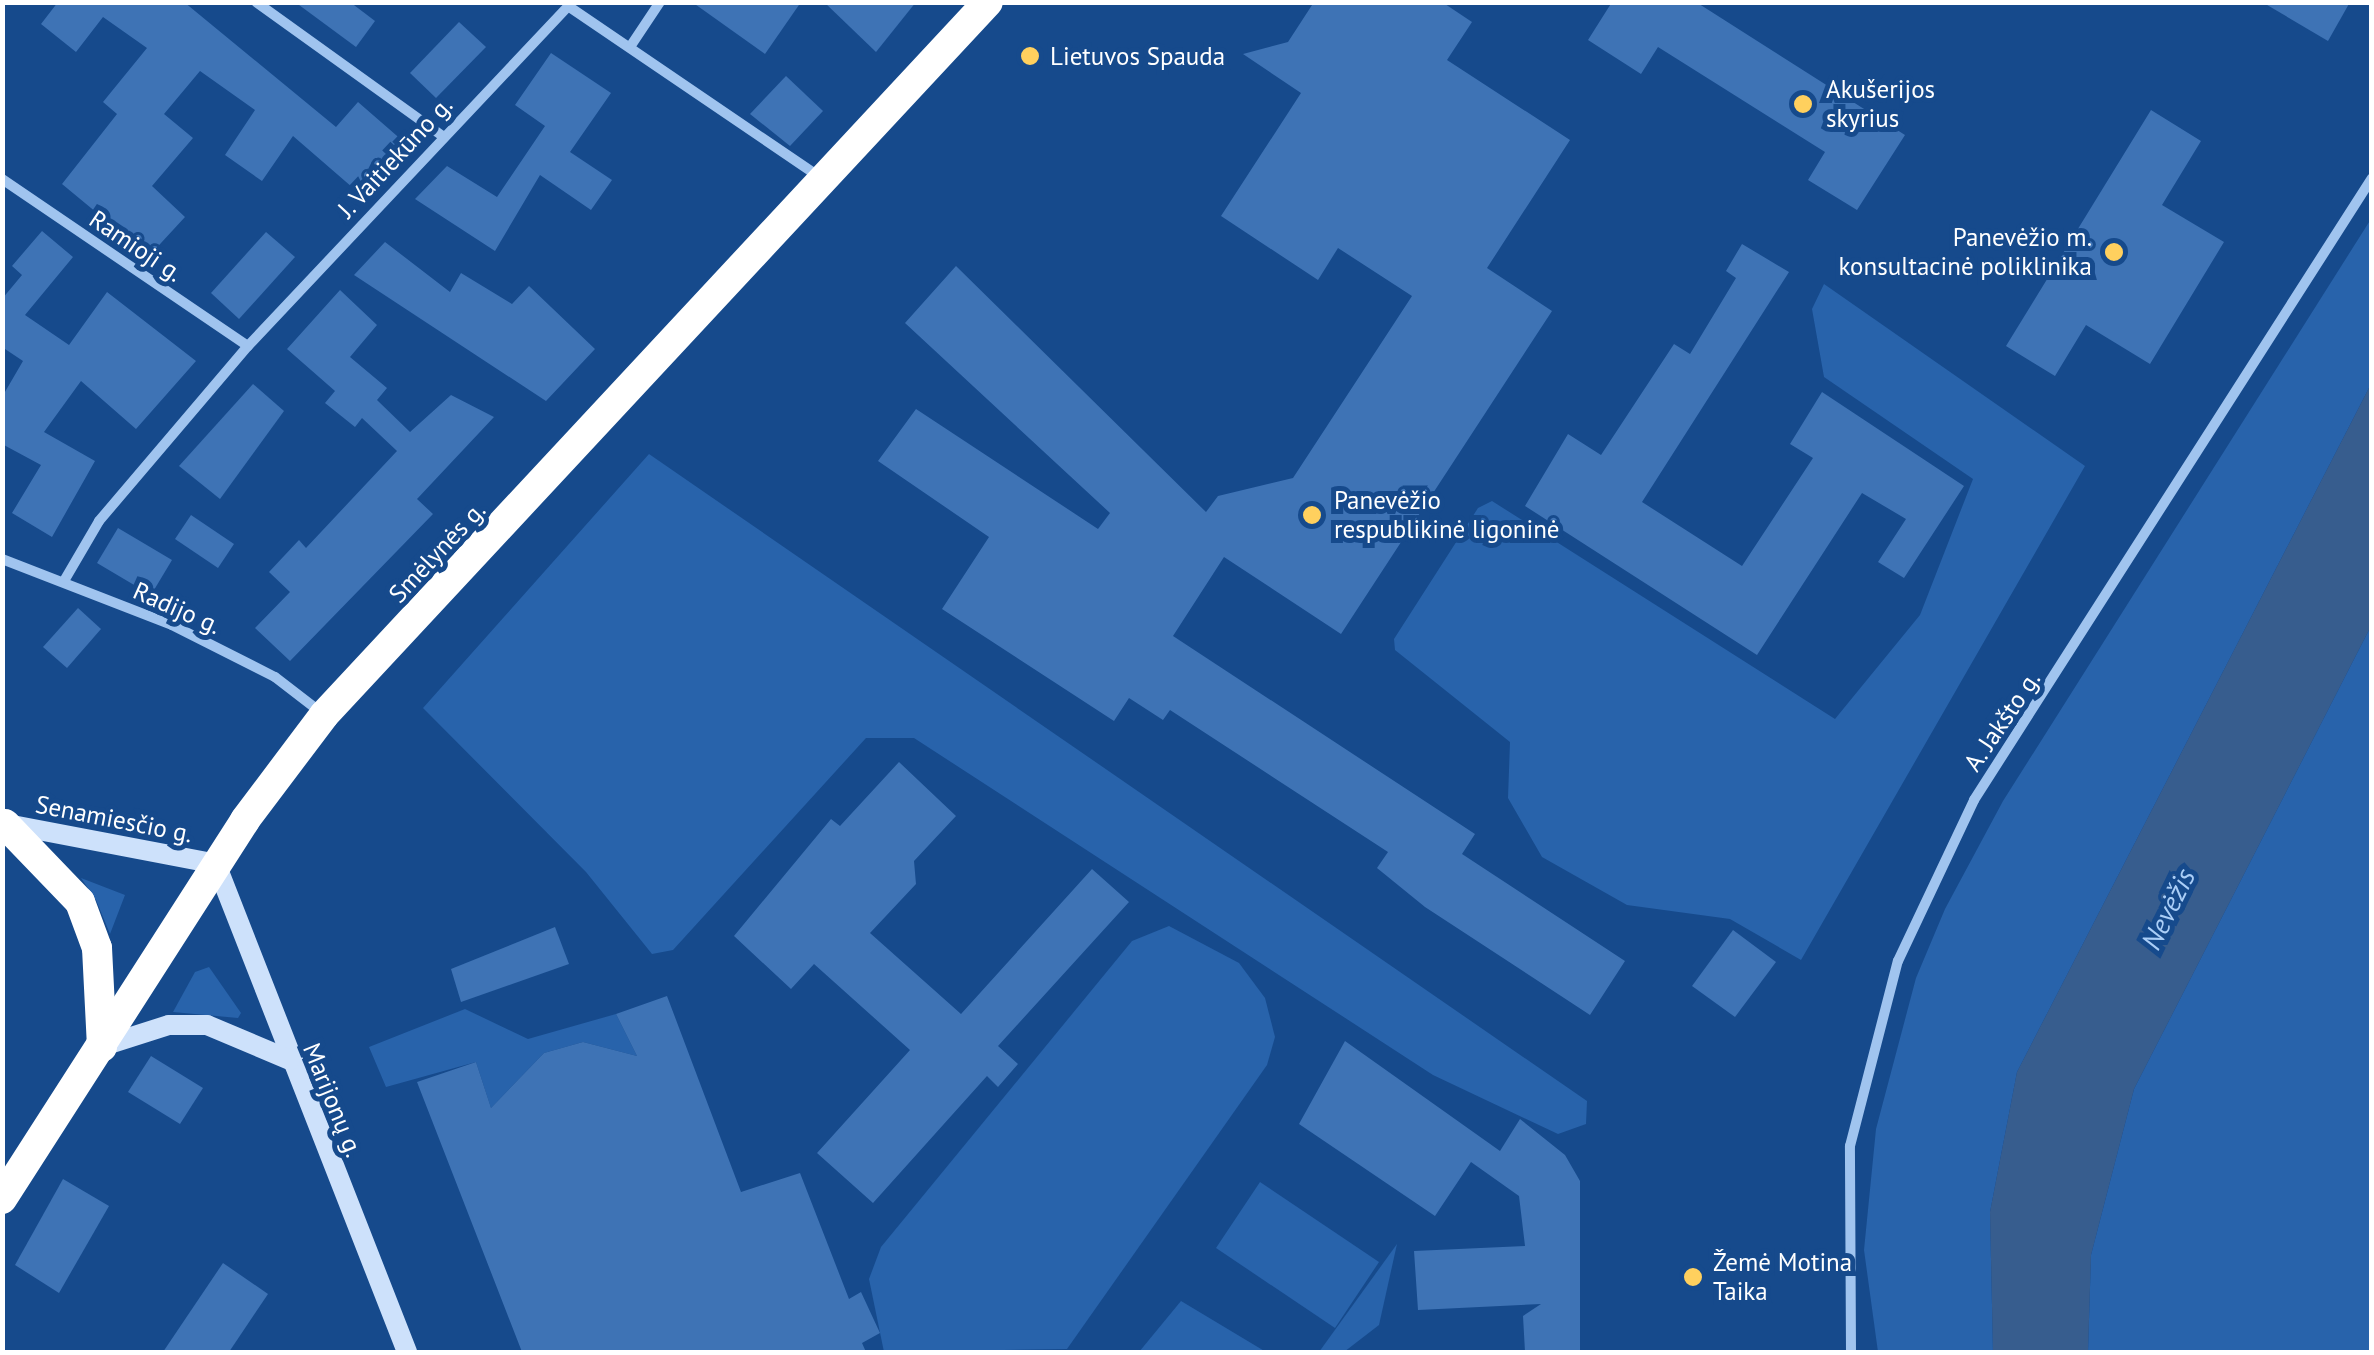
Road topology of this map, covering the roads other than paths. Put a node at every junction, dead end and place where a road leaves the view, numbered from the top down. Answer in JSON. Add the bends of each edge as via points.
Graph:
{"nodes":[{"id":1,"x":256,"y":2,"type":"edge"},
{"id":2,"x":660,"y":2,"type":"edge"},
{"id":3,"x":988,"y":2,"type":"edge"},
{"id":4,"x":630,"y":47,"type":"junction"},
{"id":5,"x":441,"y":134,"type":"junction"},
{"id":6,"x":2372,"y":178,"type":"edge"},
{"id":7,"x":2,"y":179,"type":"edge"},
{"id":8,"x":823,"y":179,"type":"junction"},
{"id":9,"x":248,"y":346,"type":"junction"},
{"id":10,"x":2,"y":558,"type":"edge"},
{"id":11,"x":64,"y":581,"type":"junction"},
{"id":12,"x":324,"y":715,"type":"junction"},
{"id":13,"x":4,"y":823,"type":"edge"},
{"id":14,"x":216,"y":864,"type":"junction"},
{"id":15,"x":102,"y":1046,"type":"junction"},
{"id":16,"x":290,"y":1060,"type":"junction"},
{"id":17,"x":2,"y":1199,"type":"edge"},
{"id":18,"x":407,"y":1352,"type":"edge"},
{"id":19,"x":1851,"y":1352,"type":"edge"}],
"edges":[{"from":1,"to":5,"type":"street"},
{"from":2,"to":4,"type":"street"},
{"from":3,"to":8,"type":"highway","name":"Smėlynės g."},
{"from":4,"to":5,"type":"street","name":"J. Vaitiekūno g.","via":[[568,6]]},
{"from":4,"to":8,"type":"street","name":"J. Vaitiekūno g."},
{"from":5,"to":9,"type":"street","name":"J. Vaitiekūno g."},
{"from":6,"to":19,"type":"street","name":"A. Jakšto g.","via":[[1974,800],[1898,961],[1850,1146]]},
{"from":7,"to":9,"type":"street","name":"Ramioji g."},
{"from":8,"to":12,"type":"highway","name":"Smėlynės g."},
{"from":9,"to":11,"type":"street","name":"J. Vaitiekūno g.","via":[[99,520]]},
{"from":10,"to":11,"type":"street","name":"Radijo g."},
{"from":11,"to":12,"type":"street","name":"Radijo g.","via":[[275,677]]},
{"from":12,"to":14,"type":"highway","name":"Smėlynės g."},
{"from":13,"to":14,"type":"main road","name":"Senamiesčio g."},
{"from":13,"to":15,"type":"highway","via":[[80,902],[97,948]]},
{"from":14,"to":15,"type":"highway","name":"Smėlynės g."},
{"from":14,"to":16,"type":"main road","name":"Marijonų g."},
{"from":15,"to":16,"type":"main road","via":[[169,1025],[207,1025]]},
{"from":15,"to":17,"type":"highway","name":"Smėlynės g."},
{"from":16,"to":18,"type":"main road","name":"Marijonų g."}]}
